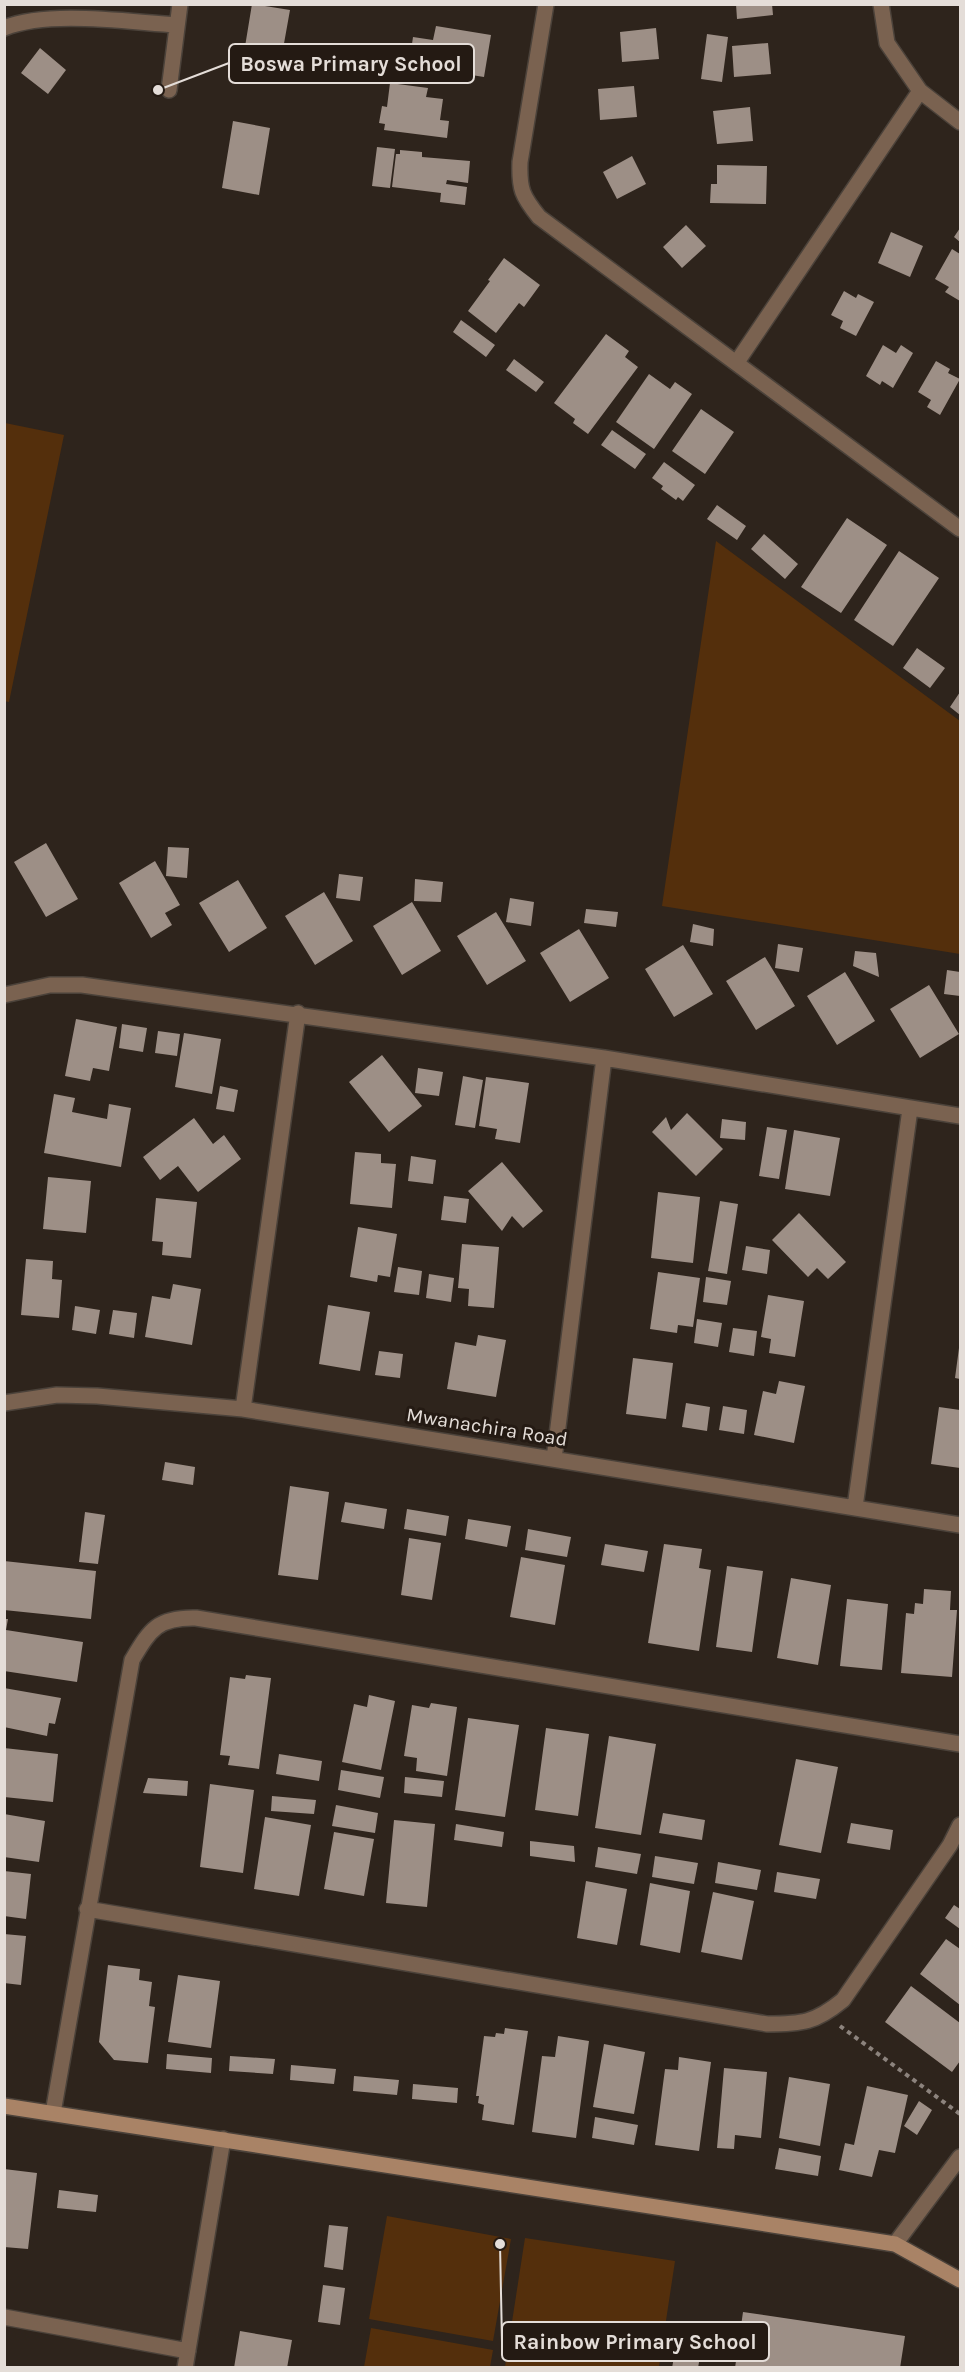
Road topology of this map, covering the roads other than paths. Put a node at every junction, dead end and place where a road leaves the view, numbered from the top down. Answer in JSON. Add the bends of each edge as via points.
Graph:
{"nodes":[{"id":1,"x":180,"y":4,"type":"edge"},
{"id":2,"x":546,"y":4,"type":"edge"},
{"id":3,"x":880,"y":4,"type":"edge"},
{"id":4,"x":177,"y":25,"type":"junction"},
{"id":5,"x":4,"y":28,"type":"edge"},
{"id":6,"x":169,"y":90,"type":"dead end"},
{"id":7,"x":920,"y":91,"type":"junction"},
{"id":8,"x":960,"y":122,"type":"edge"},
{"id":9,"x":737,"y":362,"type":"junction"},
{"id":10,"x":960,"y":529,"type":"edge"},
{"id":11,"x":4,"y":995,"type":"edge"},
{"id":12,"x":298,"y":1014,"type":"junction"},
{"id":13,"x":604,"y":1058,"type":"junction"},
{"id":14,"x":910,"y":1109,"type":"junction"},
{"id":15,"x":960,"y":1116,"type":"edge"},
{"id":16,"x":4,"y":1403,"type":"edge"},
{"id":17,"x":243,"y":1409,"type":"junction"},
{"id":18,"x":554,"y":1459,"type":"junction"},
{"id":19,"x":855,"y":1508,"type":"junction"},
{"id":20,"x":960,"y":1526,"type":"edge"},
{"id":21,"x":960,"y":1744,"type":"edge"},
{"id":22,"x":960,"y":1825,"type":"edge"},
{"id":23,"x":87,"y":1909,"type":"junction"},
{"id":24,"x":4,"y":2106,"type":"edge"},
{"id":25,"x":53,"y":2113,"type":"junction"},
{"id":26,"x":223,"y":2139,"type":"junction"},
{"id":27,"x":960,"y":2157,"type":"edge"},
{"id":28,"x":895,"y":2244,"type":"junction"},
{"id":29,"x":960,"y":2280,"type":"edge"},
{"id":30,"x":4,"y":2317,"type":"edge"},
{"id":31,"x":188,"y":2351,"type":"junction"},
{"id":32,"x":185,"y":2367,"type":"edge"}],
"edges":[{"from":1,"to":4,"type":"street"},
{"from":2,"to":9,"type":"street","via":[[520,162],[519,183],[524,199],[539,217]]},
{"from":3,"to":7,"type":"street","via":[[887,43]]},
{"from":4,"to":5,"type":"street","via":[[57,18]]},
{"from":4,"to":6,"type":"street"},
{"from":7,"to":8,"type":"street"},
{"from":7,"to":9,"type":"street"},
{"from":9,"to":10,"type":"street"},
{"from":11,"to":12,"type":"street","via":[[50,985],[82,985]]},
{"from":12,"to":13,"type":"street"},
{"from":12,"to":17,"type":"street"},
{"from":13,"to":14,"type":"street"},
{"from":13,"to":18,"type":"street"},
{"from":14,"to":15,"type":"street"},
{"from":14,"to":19,"type":"street"},
{"from":16,"to":17,"type":"street","name":"Mwanachira Road","via":[[57,1395],[97,1395]]},
{"from":17,"to":18,"type":"street","name":"Mwanachira Road"},
{"from":18,"to":19,"type":"street","name":"Mwanachira Road"},
{"from":19,"to":20,"type":"street","name":"Mwanachira Road"},
{"from":21,"to":23,"type":"street","via":[[176,1617],[158,1625],[132,1660]]},
{"from":22,"to":23,"type":"street","via":[[843,2000],[825,2015],[797,2024],[766,2024]]},
{"from":23,"to":25,"type":"street"},
{"from":24,"to":25,"type":"street"},
{"from":25,"to":26,"type":"street"},
{"from":26,"to":28,"type":"street"},
{"from":26,"to":31,"type":"street"},
{"from":27,"to":28,"type":"street"},
{"from":28,"to":29,"type":"street"},
{"from":30,"to":31,"type":"street"},
{"from":31,"to":32,"type":"street"}]}
